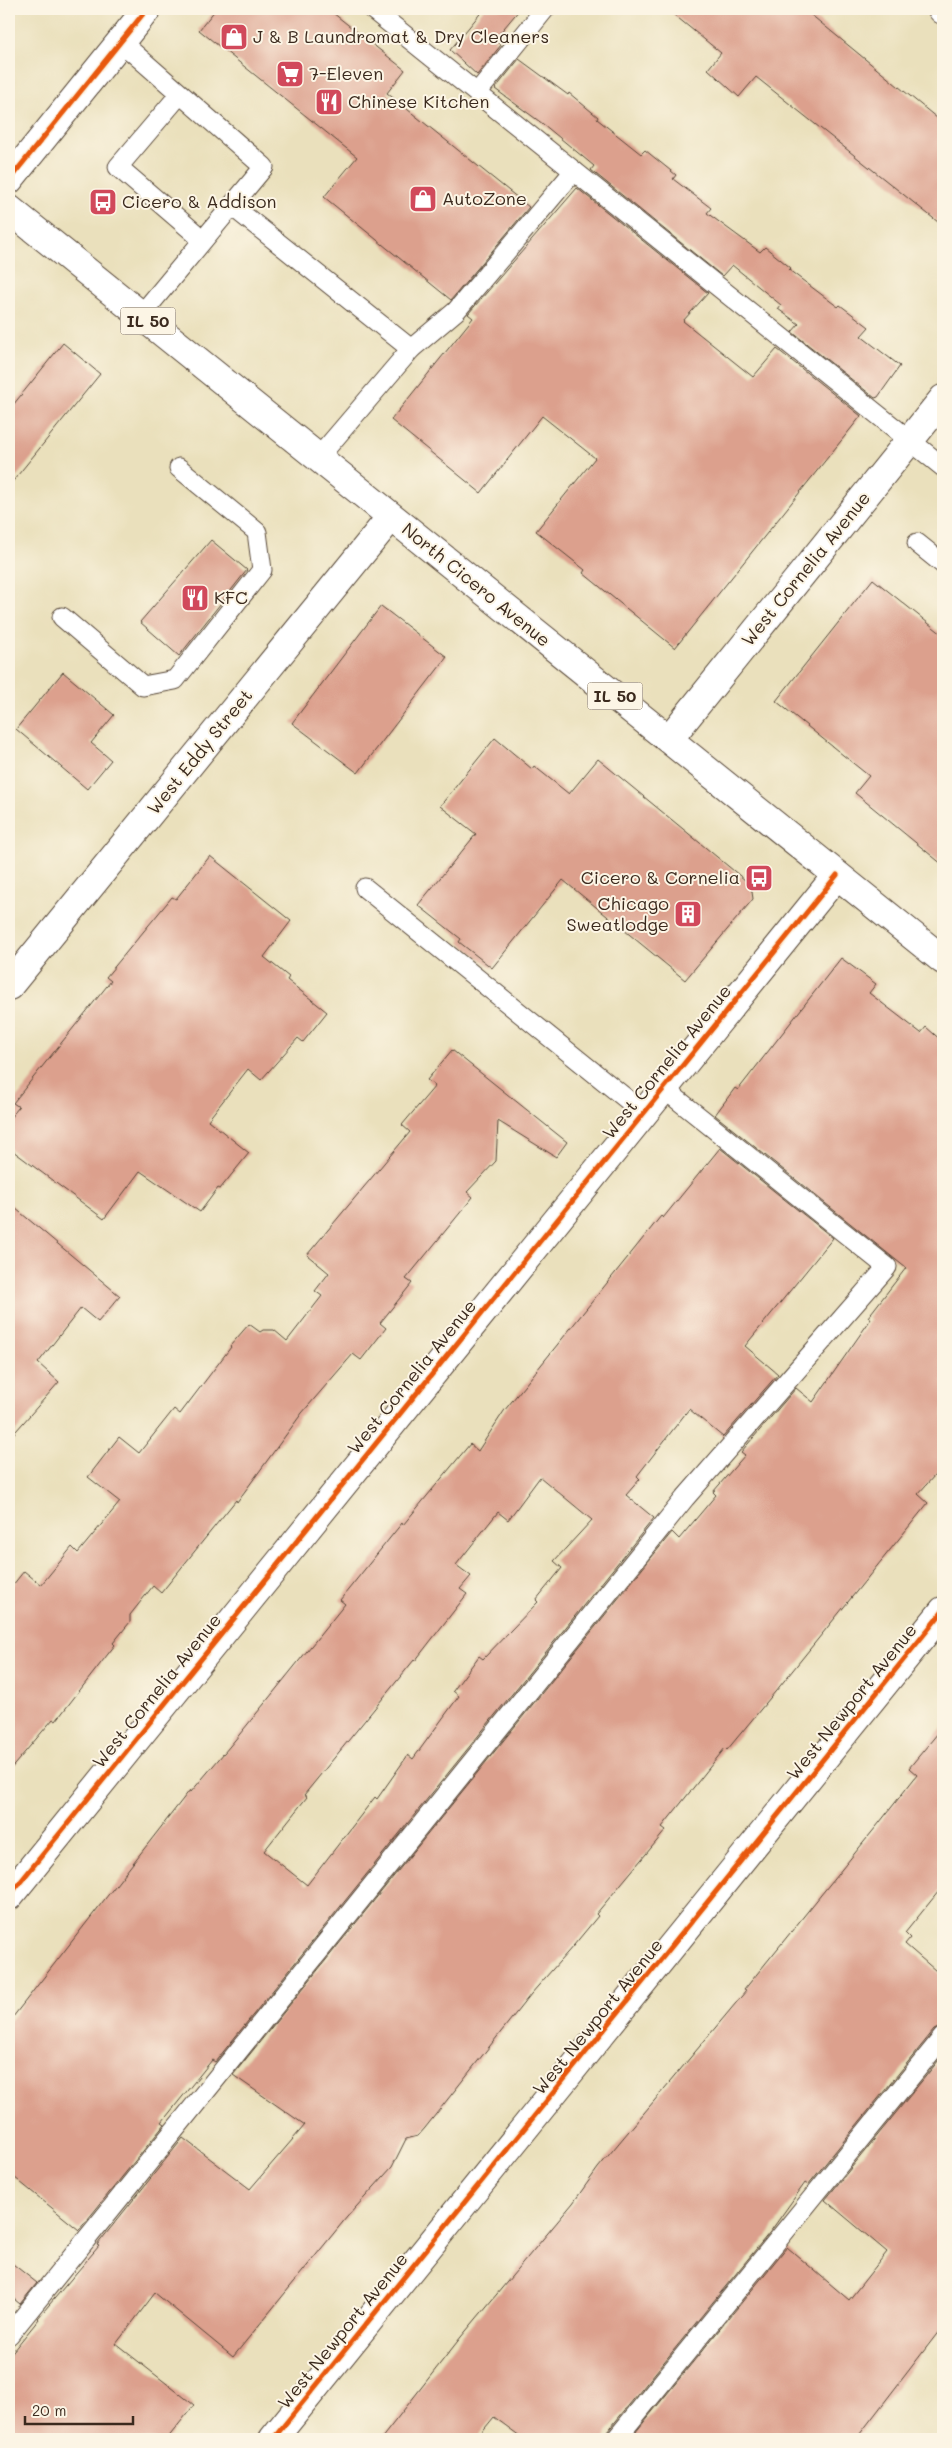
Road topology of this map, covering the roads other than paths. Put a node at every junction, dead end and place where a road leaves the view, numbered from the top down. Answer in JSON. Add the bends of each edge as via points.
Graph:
{"nodes":[{"id":1,"x":147,"y":9,"type":"edge"},
{"id":2,"x":372,"y":9,"type":"edge"},
{"id":3,"x":545,"y":9,"type":"edge"},
{"id":4,"x":121,"y":42,"type":"junction"},
{"id":5,"x":477,"y":93,"type":"junction"},
{"id":6,"x":180,"y":94,"type":"junction"},
{"id":7,"x":574,"y":171,"type":"junction"},
{"id":8,"x":9,"y":180,"type":"edge"},
{"id":9,"x":232,"y":206,"type":"junction"},
{"id":10,"x":9,"y":209,"type":"edge"},
{"id":11,"x":203,"y":240,"type":"junction"},
{"id":12,"x":141,"y":315,"type":"junction"},
{"id":13,"x":410,"y":349,"type":"junction"},
{"id":14,"x":943,"y":399,"type":"edge"},
{"id":15,"x":910,"y":441,"type":"junction"},
{"id":16,"x":318,"y":458,"type":"junction"},
{"id":17,"x":179,"y":468,"type":"dead end"},
{"id":18,"x":943,"y":468,"type":"edge"},
{"id":19,"x":391,"y":517,"type":"junction"},
{"id":20,"x":916,"y":543,"type":"dead end"},
{"id":21,"x":943,"y":564,"type":"edge"},
{"id":22,"x":62,"y":617,"type":"dead end"},
{"id":23,"x":668,"y":739,"type":"junction"},
{"id":24,"x":836,"y":874,"type":"junction"},
{"id":25,"x":365,"y":888,"type":"dead end"},
{"id":26,"x":943,"y":960,"type":"edge"},
{"id":27,"x":9,"y":986,"type":"edge"},
{"id":28,"x":663,"y":1088,"type":"junction"},
{"id":29,"x":644,"y":1112,"type":"junction"},
{"id":30,"x":943,"y":1611,"type":"edge"},
{"id":31,"x":9,"y":1896,"type":"edge"},
{"id":32,"x":943,"y":2037,"type":"edge"},
{"id":33,"x":9,"y":2335,"type":"edge"},
{"id":34,"x":273,"y":2439,"type":"edge"},
{"id":35,"x":616,"y":2439,"type":"edge"}],
"edges":[{"from":1,"to":4,"type":"street"},
{"from":2,"to":5,"type":"lane"},
{"from":3,"to":5,"type":"lane"},
{"from":4,"to":6,"type":"lane"},
{"from":4,"to":8,"type":"street"},
{"from":5,"to":7,"type":"lane"},
{"from":6,"to":9,"type":"lane","via":[[264,167]]},
{"from":6,"to":11,"type":"lane","via":[[118,167]]},
{"from":7,"to":13,"type":"lane","via":[[456,311]]},
{"from":7,"to":15,"type":"lane"},
{"from":9,"to":11,"type":"lane"},
{"from":9,"to":13,"type":"lane"},
{"from":10,"to":12,"type":"street","name":"North Cicero Avenue","number":"IL 50"},
{"from":11,"to":12,"type":"lane"},
{"from":12,"to":16,"type":"street","name":"North Cicero Avenue","number":"IL 50"},
{"from":13,"to":16,"type":"lane"},
{"from":14,"to":15,"type":"street","name":"West Cornelia Avenue"},
{"from":15,"to":18,"type":"lane"},
{"from":15,"to":23,"type":"street","name":"West Cornelia Avenue"},
{"from":16,"to":19,"type":"street","name":"North Cicero Avenue","number":"IL 50"},
{"from":17,"to":22,"type":"lane","via":[[257,532],[262,570],[175,680],[143,686]]},
{"from":19,"to":23,"type":"street","name":"North Cicero Avenue","number":"IL 50"},
{"from":19,"to":27,"type":"street","name":"West Eddy Street"},
{"from":20,"to":21,"type":"lane"},
{"from":23,"to":24,"type":"street","name":"North Cicero Avenue","number":"IL 50"},
{"from":24,"to":26,"type":"street","name":"North Cicero Avenue","number":"IL 50"},
{"from":24,"to":28,"type":"street","name":"West Cornelia Avenue"},
{"from":25,"to":29,"type":"lane"},
{"from":28,"to":29,"type":"street","name":"West Cornelia Avenue"},
{"from":28,"to":33,"type":"lane","via":[[887,1267],[685,1498]]},
{"from":29,"to":31,"type":"street","name":"West Cornelia Avenue"},
{"from":30,"to":34,"type":"street","name":"West Newport Avenue"},
{"from":32,"to":35,"type":"lane"}]}
